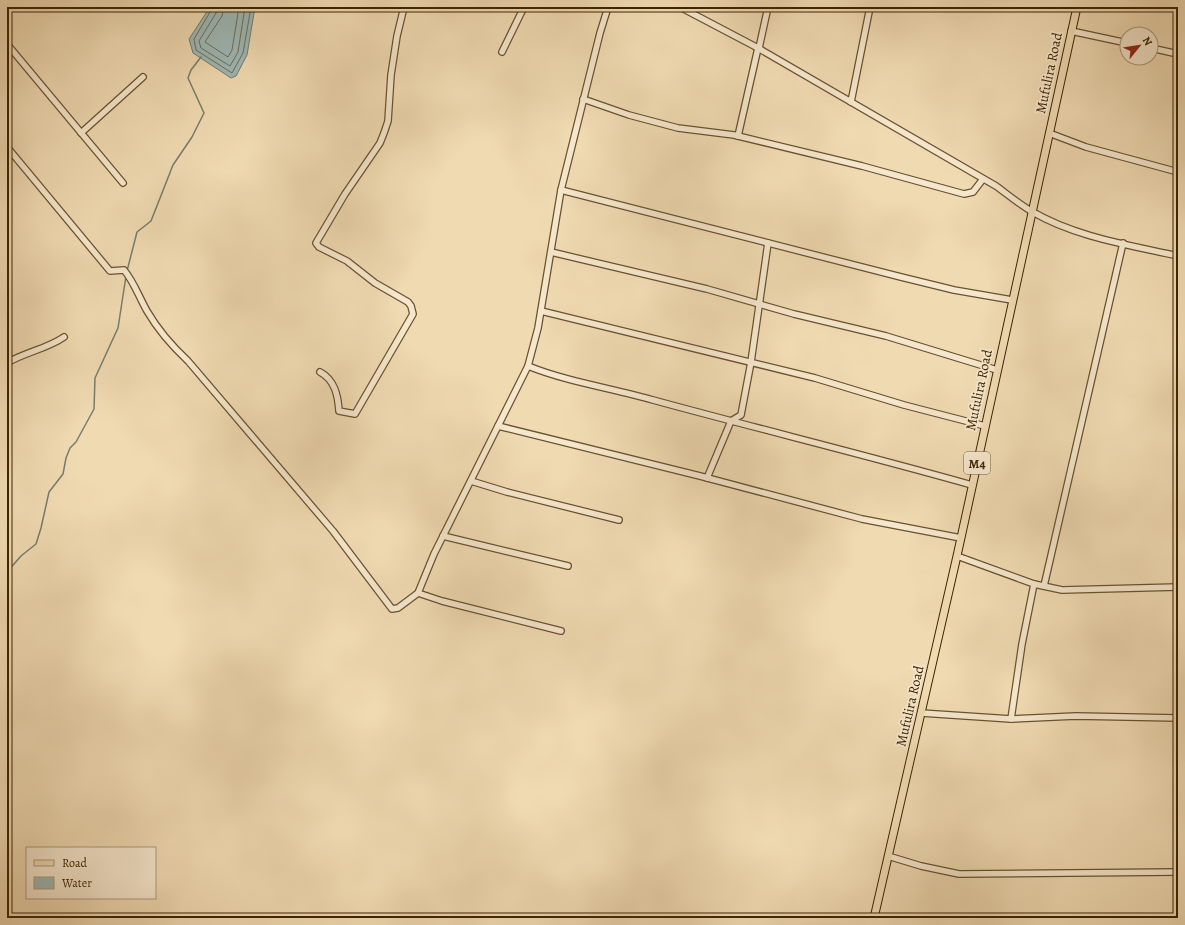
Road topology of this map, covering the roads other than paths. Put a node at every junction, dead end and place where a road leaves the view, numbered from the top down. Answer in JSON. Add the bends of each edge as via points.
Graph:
{"nodes":[{"id":1,"x":404,"y":7,"type":"edge"},
{"id":2,"x":524,"y":7,"type":"edge"},
{"id":3,"x":608,"y":7,"type":"edge"},
{"id":4,"x":680,"y":7,"type":"edge"},
{"id":5,"x":768,"y":7,"type":"edge"},
{"id":6,"x":870,"y":7,"type":"edge"},
{"id":7,"x":1077,"y":7,"type":"edge"},
{"id":8,"x":1071,"y":31,"type":"junction"},
{"id":9,"x":1119,"y":41,"type":"edge"},
{"id":10,"x":7,"y":44,"type":"edge"},
{"id":11,"x":758,"y":48,"type":"junction"},
{"id":12,"x":1159,"y":50,"type":"edge"},
{"id":13,"x":502,"y":52,"type":"dead end"},
{"id":14,"x":1178,"y":54,"type":"edge"},
{"id":15,"x":144,"y":77,"type":"dead end"},
{"id":16,"x":583,"y":99,"type":"junction"},
{"id":17,"x":851,"y":102,"type":"junction"},
{"id":18,"x":81,"y":133,"type":"junction"},
{"id":19,"x":1050,"y":133,"type":"junction"},
{"id":20,"x":738,"y":136,"type":"junction"},
{"id":21,"x":7,"y":147,"type":"edge"},
{"id":22,"x":1178,"y":172,"type":"edge"},
{"id":23,"x":983,"y":179,"type":"junction"},
{"id":24,"x":123,"y":183,"type":"dead end"},
{"id":25,"x":561,"y":190,"type":"junction"},
{"id":26,"x":1031,"y":211,"type":"junction"},
{"id":27,"x":768,"y":243,"type":"junction"},
{"id":28,"x":1123,"y":243,"type":"junction"},
{"id":29,"x":550,"y":252,"type":"junction"},
{"id":30,"x":1178,"y":256,"type":"edge"},
{"id":31,"x":1012,"y":300,"type":"junction"},
{"id":32,"x":759,"y":304,"type":"junction"},
{"id":33,"x":541,"y":311,"type":"junction"},
{"id":34,"x":64,"y":337,"type":"dead end"},
{"id":35,"x":751,"y":362,"type":"junction"},
{"id":36,"x":7,"y":363,"type":"edge"},
{"id":37,"x":528,"y":366,"type":"junction"},
{"id":38,"x":997,"y":370,"type":"junction"},
{"id":39,"x":320,"y":372,"type":"dead end"},
{"id":40,"x":731,"y":421,"type":"junction"},
{"id":41,"x":498,"y":426,"type":"junction"},
{"id":42,"x":985,"y":426,"type":"junction"},
{"id":43,"x":707,"y":478,"type":"junction"},
{"id":44,"x":471,"y":480,"type":"junction"},
{"id":45,"x":972,"y":484,"type":"junction"},
{"id":46,"x":619,"y":520,"type":"dead end"},
{"id":47,"x":443,"y":536,"type":"junction"},
{"id":48,"x":961,"y":538,"type":"junction"},
{"id":49,"x":957,"y":556,"type":"junction"},
{"id":50,"x":568,"y":566,"type":"dead end"},
{"id":51,"x":1034,"y":584,"type":"junction"},
{"id":52,"x":1044,"y":586,"type":"junction"},
{"id":53,"x":1178,"y":587,"type":"edge"},
{"id":54,"x":418,"y":593,"type":"junction"},
{"id":55,"x":561,"y":631,"type":"dead end"},
{"id":56,"x":921,"y":713,"type":"junction"},
{"id":57,"x":1178,"y":718,"type":"edge"},
{"id":58,"x":1011,"y":719,"type":"junction"},
{"id":59,"x":888,"y":856,"type":"junction"},
{"id":60,"x":1178,"y":872,"type":"edge"},
{"id":61,"x":874,"y":918,"type":"edge"}],
"edges":[{"from":1,"to":39,"type":"street","via":[[391,75],[388,121],[382,138],[316,243],[347,261],[375,283],[403,298],[411,306],[413,314],[355,414],[339,411],[334,388],[328,376]]},
{"from":2,"to":13,"type":"street"},
{"from":3,"to":16,"type":"street"},
{"from":4,"to":11,"type":"street"},
{"from":5,"to":11,"type":"street"},
{"from":6,"to":17,"type":"street"},
{"from":7,"to":8,"type":"main road","name":"Mufulira Road","number":"M4"},
{"from":8,"to":9,"type":"street"},
{"from":8,"to":19,"type":"main road","name":"Mufulira Road","number":"M4"},
{"from":10,"to":18,"type":"street"},
{"from":11,"to":17,"type":"street"},
{"from":11,"to":20,"type":"street"},
{"from":12,"to":14,"type":"street"},
{"from":15,"to":18,"type":"street"},
{"from":16,"to":20,"type":"street","via":[[678,128]]},
{"from":16,"to":25,"type":"street"},
{"from":17,"to":23,"type":"street"},
{"from":18,"to":24,"type":"street"},
{"from":19,"to":22,"type":"street","via":[[1086,147]]},
{"from":19,"to":26,"type":"main road","name":"Mufulira Road","number":"M4"},
{"from":20,"to":23,"type":"street","via":[[964,194],[973,192]]},
{"from":21,"to":54,"type":"street","via":[[110,271],[124,270],[169,344],[188,361],[328,526],[392,609],[398,608]]},
{"from":23,"to":26,"type":"street"},
{"from":25,"to":27,"type":"street"},
{"from":25,"to":29,"type":"street"},
{"from":26,"to":28,"type":"street","via":[[1065,227]]},
{"from":26,"to":31,"type":"main road","name":"Mufulira Road","number":"M4"},
{"from":27,"to":31,"type":"street","via":[[954,290]]},
{"from":27,"to":32,"type":"street"},
{"from":28,"to":30,"type":"street"},
{"from":28,"to":52,"type":"street"},
{"from":29,"to":32,"type":"street","via":[[707,288]]},
{"from":29,"to":33,"type":"street"},
{"from":31,"to":38,"type":"main road","name":"Mufulira Road","number":"M4"},
{"from":32,"to":35,"type":"street"},
{"from":32,"to":38,"type":"street","via":[[886,336]]},
{"from":33,"to":35,"type":"street"},
{"from":33,"to":37,"type":"street"},
{"from":34,"to":36,"type":"street","via":[[54,344],[21,355]]},
{"from":35,"to":40,"type":"street","via":[[741,415]]},
{"from":35,"to":42,"type":"street"},
{"from":37,"to":40,"type":"street","via":[[553,376]]},
{"from":37,"to":41,"type":"street"},
{"from":38,"to":42,"type":"main road","name":"Mufulira Road","number":"M4"},
{"from":40,"to":43,"type":"street"},
{"from":40,"to":45,"type":"street"},
{"from":41,"to":43,"type":"street"},
{"from":41,"to":44,"type":"street"},
{"from":42,"to":45,"type":"main road","name":"Mufulira Road","number":"M4"},
{"from":43,"to":48,"type":"street","via":[[862,519]]},
{"from":44,"to":46,"type":"street","via":[[507,492]]},
{"from":44,"to":47,"type":"street"},
{"from":45,"to":48,"type":"main road","name":"Mufulira Road","number":"M4"},
{"from":47,"to":50,"type":"street"},
{"from":47,"to":54,"type":"street"},
{"from":48,"to":49,"type":"main road","name":"Mufulira Road","number":"M4"},
{"from":49,"to":51,"type":"street"},
{"from":49,"to":56,"type":"main road","name":"Mufulira Road","number":"M4"},
{"from":51,"to":52,"type":"street"},
{"from":51,"to":58,"type":"street"},
{"from":52,"to":53,"type":"street","via":[[1062,590]]},
{"from":54,"to":55,"type":"street"},
{"from":56,"to":58,"type":"street"},
{"from":56,"to":59,"type":"main road","name":"Mufulira Road","number":"M4"},
{"from":57,"to":58,"type":"street","via":[[1076,716]]},
{"from":59,"to":60,"type":"street","via":[[959,874]]},
{"from":59,"to":61,"type":"main road","name":"Mufulira Road","number":"M4"}]}
